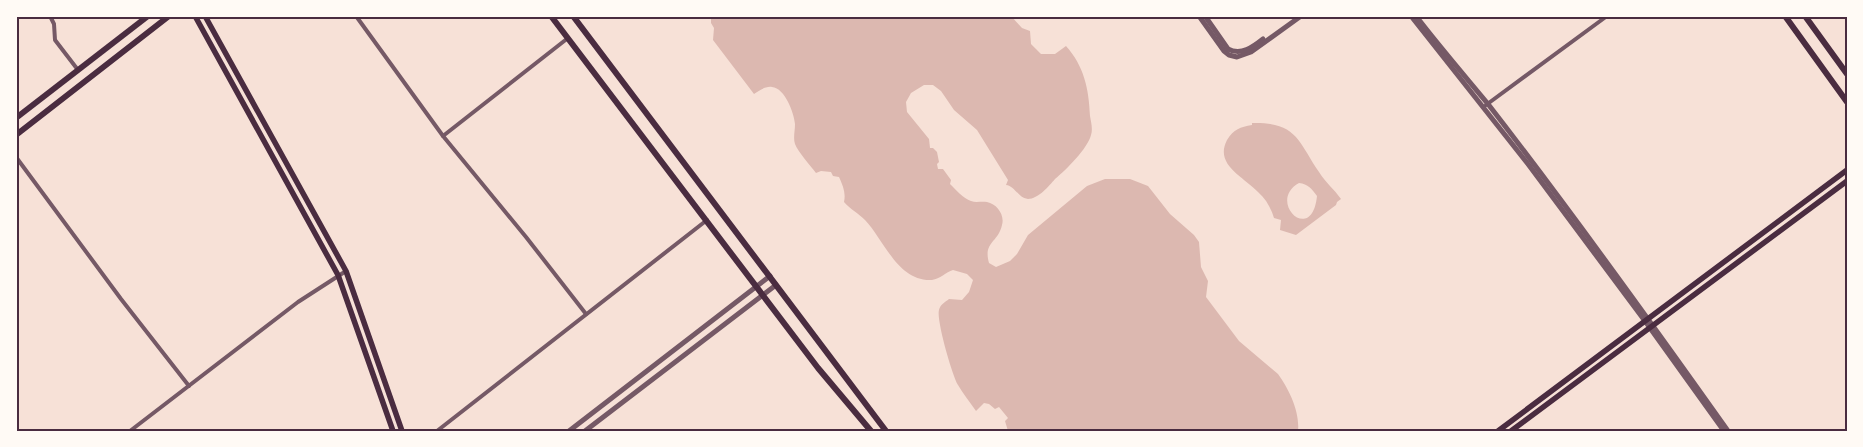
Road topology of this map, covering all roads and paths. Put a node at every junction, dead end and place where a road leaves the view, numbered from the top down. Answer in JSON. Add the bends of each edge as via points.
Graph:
{"nodes":[{"id":1,"x":50,"y":16,"type":"edge"},
{"id":2,"x":148,"y":16,"type":"edge"},
{"id":3,"x":169,"y":16,"type":"edge"},
{"id":4,"x":195,"y":16,"type":"edge"},
{"id":5,"x":205,"y":16,"type":"edge"},
{"id":6,"x":356,"y":16,"type":"edge"},
{"id":7,"x":551,"y":16,"type":"edge"},
{"id":8,"x":574,"y":16,"type":"edge"},
{"id":9,"x":1198,"y":16,"type":"edge"},
{"id":10,"x":1205,"y":16,"type":"edge"},
{"id":11,"x":1295,"y":16,"type":"edge"},
{"id":12,"x":1301,"y":16,"type":"edge"},
{"id":13,"x":1411,"y":16,"type":"edge"},
{"id":14,"x":1416,"y":16,"type":"edge"},
{"id":15,"x":1607,"y":16,"type":"edge"},
{"id":16,"x":1785,"y":16,"type":"edge"},
{"id":17,"x":1805,"y":16,"type":"edge"},
{"id":18,"x":568,"y":38,"type":"junction"},
{"id":19,"x":1236,"y":55,"type":"junction"},
{"id":20,"x":78,"y":70,"type":"junction"},
{"id":21,"x":1847,"y":74,"type":"edge"},
{"id":22,"x":1847,"y":102,"type":"edge"},
{"id":23,"x":1486,"y":106,"type":"junction"},
{"id":24,"x":16,"y":118,"type":"edge"},
{"id":25,"x":16,"y":135,"type":"edge"},
{"id":26,"x":443,"y":136,"type":"junction"},
{"id":27,"x":16,"y":157,"type":"edge"},
{"id":28,"x":1847,"y":170,"type":"edge"},
{"id":29,"x":1847,"y":181,"type":"edge"},
{"id":30,"x":707,"y":220,"type":"junction"},
{"id":31,"x":346,"y":271,"type":"junction"},
{"id":32,"x":338,"y":275,"type":"junction"},
{"id":33,"x":770,"y":276,"type":"junction"},
{"id":34,"x":776,"y":285,"type":"junction"},
{"id":35,"x":757,"y":286,"type":"junction"},
{"id":36,"x":763,"y":294,"type":"junction"},
{"id":37,"x":586,"y":314,"type":"junction"},
{"id":38,"x":1649,"y":323,"type":"junction"},
{"id":39,"x":188,"y":386,"type":"junction"},
{"id":40,"x":130,"y":431,"type":"edge"},
{"id":41,"x":393,"y":431,"type":"edge"},
{"id":42,"x":402,"y":431,"type":"edge"},
{"id":43,"x":437,"y":431,"type":"edge"},
{"id":44,"x":569,"y":431,"type":"edge"},
{"id":45,"x":585,"y":431,"type":"edge"},
{"id":46,"x":871,"y":431,"type":"edge"},
{"id":47,"x":886,"y":431,"type":"edge"},
{"id":48,"x":1498,"y":431,"type":"edge"},
{"id":49,"x":1511,"y":431,"type":"edge"},
{"id":50,"x":1724,"y":431,"type":"edge"},
{"id":51,"x":1728,"y":431,"type":"edge"}],
"edges":[{"from":1,"to":20,"type":"street","via":[[55,40]]},
{"from":2,"to":20,"type":"main road"},
{"from":3,"to":25,"type":"main road"},
{"from":4,"to":32,"type":"main road"},
{"from":5,"to":31,"type":"main road"},
{"from":6,"to":26,"type":"street"},
{"from":7,"to":18,"type":"main road"},
{"from":8,"to":33,"type":"main road"},
{"from":9,"to":19,"type":"street","via":[[1224,51]]},
{"from":10,"to":19,"type":"street","via":[[1228,49]]},
{"from":11,"to":19,"type":"street"},
{"from":12,"to":19,"type":"street","via":[[1251,52]]},
{"from":13,"to":23,"type":"street"},
{"from":14,"to":23,"type":"street"},
{"from":15,"to":23,"type":"street"},
{"from":16,"to":22,"type":"main road"},
{"from":17,"to":21,"type":"main road"},
{"from":18,"to":26,"type":"street"},
{"from":18,"to":30,"type":"main road"},
{"from":20,"to":24,"type":"main road"},
{"from":23,"to":38,"type":"street"},
{"from":26,"to":37,"type":"street"},
{"from":27,"to":39,"type":"street"},
{"from":28,"to":38,"type":"main road"},
{"from":29,"to":38,"type":"main road"},
{"from":30,"to":35,"type":"main road"},
{"from":30,"to":37,"type":"street"},
{"from":31,"to":32,"type":"street"},
{"from":31,"to":42,"type":"main road"},
{"from":32,"to":39,"type":"street"},
{"from":32,"to":41,"type":"main road"},
{"from":33,"to":34,"type":"main road"},
{"from":33,"to":35,"type":"street"},
{"from":34,"to":36,"type":"street"},
{"from":34,"to":47,"type":"main road"},
{"from":35,"to":36,"type":"main road"},
{"from":35,"to":44,"type":"street"},
{"from":36,"to":45,"type":"street"},
{"from":36,"to":46,"type":"main road","via":[[818,368]]},
{"from":37,"to":43,"type":"street"},
{"from":38,"to":48,"type":"main road"},
{"from":38,"to":49,"type":"main road"},
{"from":38,"to":50,"type":"street"},
{"from":38,"to":51,"type":"street"},
{"from":39,"to":40,"type":"street"}]}
